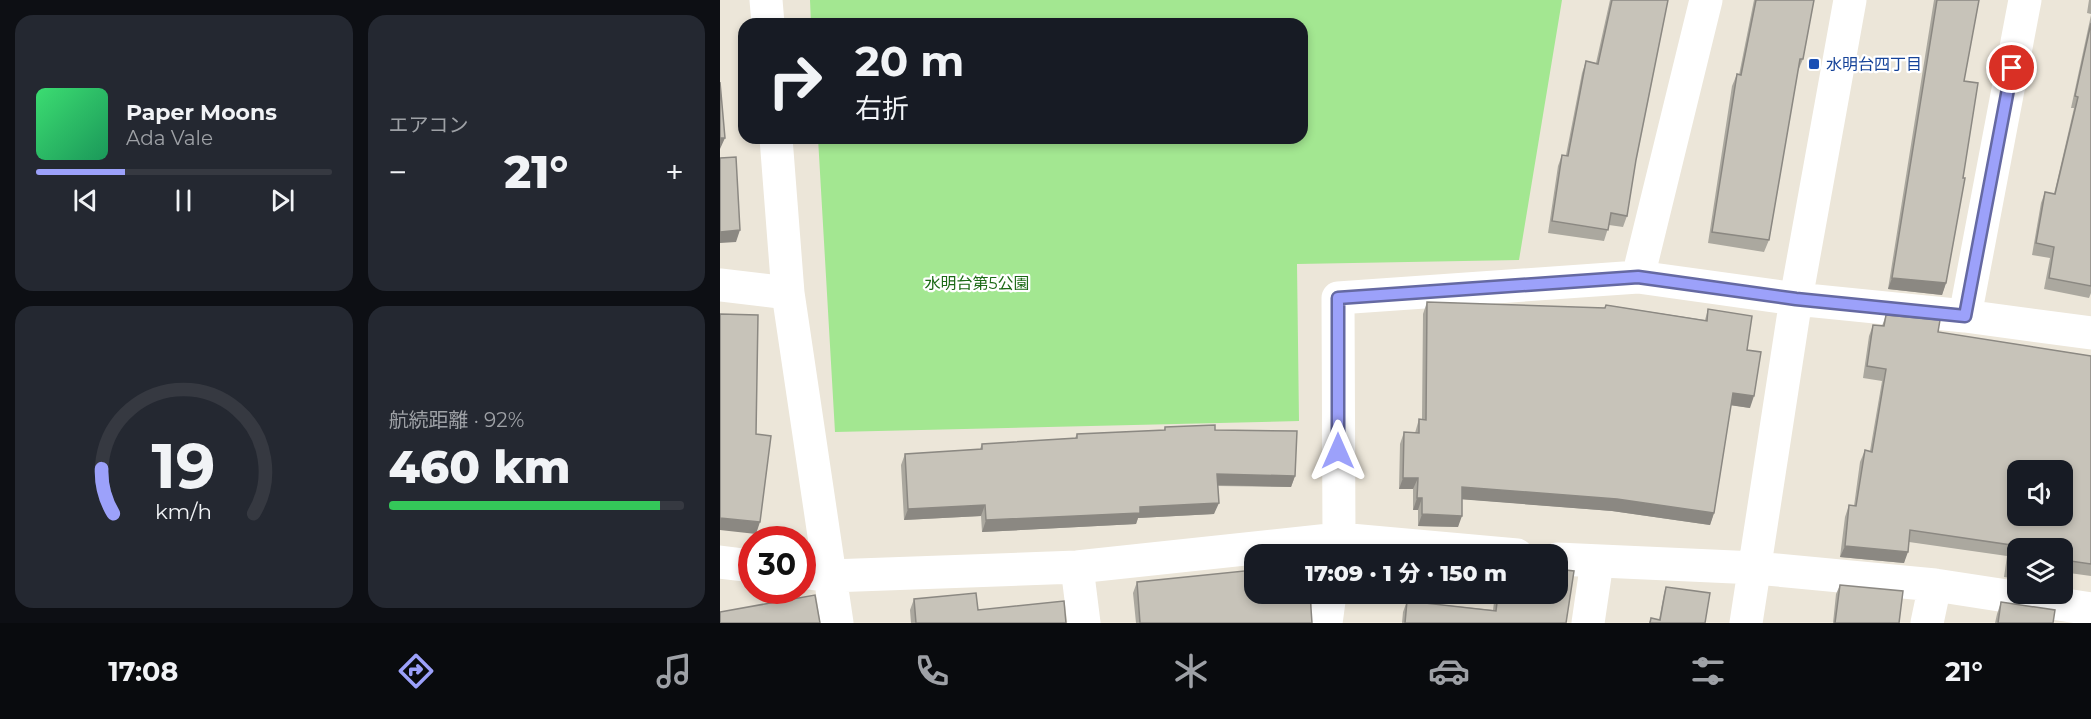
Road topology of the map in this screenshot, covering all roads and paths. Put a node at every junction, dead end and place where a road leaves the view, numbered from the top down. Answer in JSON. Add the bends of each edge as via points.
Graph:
{"nodes":[{"id":1,"x":766,"y":0,"type":"edge"},
{"id":2,"x":1706,"y":0,"type":"edge"},
{"id":3,"x":1850,"y":0,"type":"edge"},
{"id":4,"x":2025,"y":0,"type":"edge"},
{"id":5,"x":768,"y":18,"type":"edge"},
{"id":6,"x":776,"y":144,"type":"edge"},
{"id":7,"x":1638,"y":277,"type":"junction"},
{"id":8,"x":720,"y":285,"type":"edge"},
{"id":9,"x":788,"y":293,"type":"junction"},
{"id":10,"x":1796,"y":299,"type":"junction"},
{"id":11,"x":1965,"y":316,"type":"junction"},
{"id":12,"x":2091,"y":333,"type":"edge"},
{"id":13,"x":811,"y":526,"type":"edge"},
{"id":14,"x":1337,"y":544,"type":"edge"},
{"id":15,"x":1244,"y":554,"type":"edge"},
{"id":16,"x":1568,"y":560,"type":"edge"},
{"id":17,"x":720,"y":562,"type":"edge"},
{"id":18,"x":1597,"y":562,"type":"junction"},
{"id":19,"x":738,"y":564,"type":"edge"},
{"id":20,"x":1077,"y":567,"type":"junction"},
{"id":21,"x":1756,"y":568,"type":"junction"},
{"id":22,"x":816,"y":574,"type":"edge"},
{"id":23,"x":1935,"y":585,"type":"junction"},
{"id":24,"x":1329,"y":604,"type":"edge"},
{"id":25,"x":2091,"y":609,"type":"edge"},
{"id":26,"x":837,"y":623,"type":"edge"},
{"id":27,"x":1084,"y":623,"type":"edge"},
{"id":28,"x":1326,"y":623,"type":"edge"},
{"id":29,"x":1588,"y":623,"type":"edge"},
{"id":30,"x":1746,"y":623,"type":"edge"},
{"id":31,"x":1927,"y":623,"type":"edge"}],
"edges":[{"from":1,"to":5,"type":"street"},
{"from":2,"to":7,"type":"street"},
{"from":3,"to":10,"type":"street"},
{"from":4,"to":11,"type":"street"},
{"from":6,"to":9,"type":"street"},
{"from":7,"to":10,"type":"street"},
{"from":7,"to":14,"type":"street","via":[[1338,298]]},
{"from":8,"to":9,"type":"street"},
{"from":9,"to":13,"type":"street"},
{"from":10,"to":11,"type":"street"},
{"from":10,"to":21,"type":"street"},
{"from":11,"to":12,"type":"street"},
{"from":15,"to":20,"type":"street"},
{"from":16,"to":18,"type":"street"},
{"from":17,"to":19,"type":"street"},
{"from":18,"to":21,"type":"street"},
{"from":18,"to":29,"type":"street"},
{"from":20,"to":22,"type":"street"},
{"from":20,"to":27,"type":"street"},
{"from":21,"to":23,"type":"street"},
{"from":21,"to":30,"type":"street"},
{"from":22,"to":26,"type":"street"},
{"from":23,"to":25,"type":"street"},
{"from":23,"to":31,"type":"street"},
{"from":24,"to":28,"type":"street"}]}
